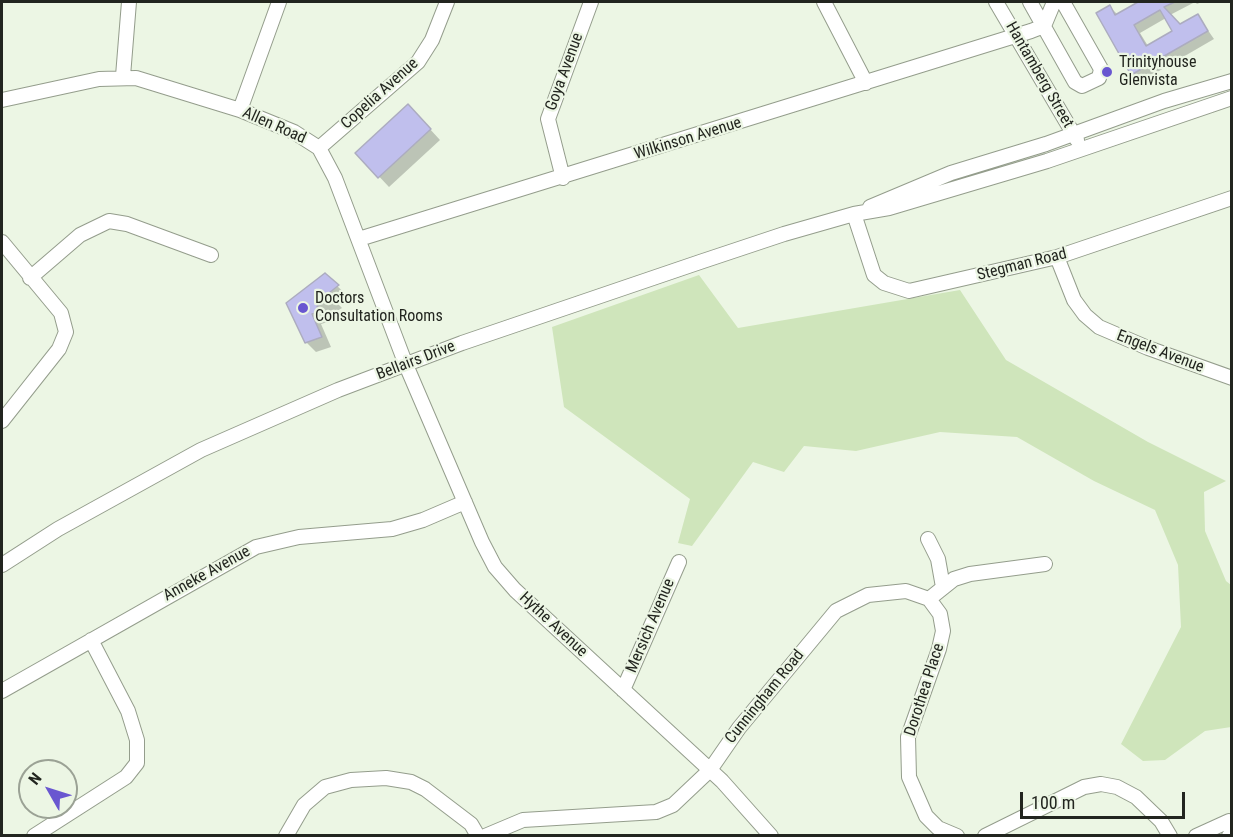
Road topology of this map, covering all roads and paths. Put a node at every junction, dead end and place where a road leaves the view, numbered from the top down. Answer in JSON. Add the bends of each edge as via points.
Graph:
{"nodes":[{"id":1,"x":129,"y":2,"type":"edge"},
{"id":2,"x":279,"y":2,"type":"edge"},
{"id":3,"x":447,"y":2,"type":"edge"},
{"id":4,"x":591,"y":2,"type":"edge"},
{"id":5,"x":824,"y":2,"type":"edge"},
{"id":6,"x":996,"y":2,"type":"edge"},
{"id":7,"x":1030,"y":2,"type":"edge"},
{"id":8,"x":1054,"y":2,"type":"edge"},
{"id":9,"x":1063,"y":2,"type":"edge"},
{"id":10,"x":1044,"y":26,"type":"junction"},
{"id":11,"x":1016,"y":35,"type":"junction"},
{"id":12,"x":123,"y":76,"type":"junction"},
{"id":13,"x":1232,"y":81,"type":"edge"},
{"id":14,"x":866,"y":83,"type":"junction"},
{"id":15,"x":1232,"y":98,"type":"edge"},
{"id":16,"x":2,"y":100,"type":"edge"},
{"id":17,"x":240,"y":110,"type":"junction"},
{"id":18,"x":1074,"y":134,"type":"junction"},
{"id":19,"x":319,"y":148,"type":"junction"},
{"id":20,"x":1082,"y":149,"type":"junction"},
{"id":21,"x":562,"y":178,"type":"junction"},
{"id":22,"x":1232,"y":198,"type":"edge"},
{"id":23,"x":854,"y":214,"type":"junction"},
{"id":24,"x":359,"y":239,"type":"junction"},
{"id":25,"x":2,"y":242,"type":"edge"},
{"id":26,"x":211,"y":255,"type":"dead end"},
{"id":27,"x":1057,"y":257,"type":"junction"},
{"id":28,"x":30,"y":278,"type":"junction"},
{"id":29,"x":406,"y":365,"type":"junction"},
{"id":30,"x":1232,"y":378,"type":"edge"},
{"id":31,"x":2,"y":422,"type":"edge"},
{"id":32,"x":465,"y":502,"type":"junction"},
{"id":33,"x":928,"y":539,"type":"dead end"},
{"id":34,"x":679,"y":562,"type":"dead end"},
{"id":35,"x":1045,"y":564,"type":"dead end"},
{"id":36,"x":2,"y":565,"type":"edge"},
{"id":37,"x":943,"y":586,"type":"junction"},
{"id":38,"x":929,"y":599,"type":"junction"},
{"id":39,"x":91,"y":640,"type":"junction"},
{"id":40,"x":623,"y":690,"type":"junction"},
{"id":41,"x":2,"y":691,"type":"edge"},
{"id":42,"x":710,"y":770,"type":"junction"},
{"id":43,"x":51,"y":824,"type":"junction"},
{"id":44,"x":1230,"y":830,"type":"edge"},
{"id":45,"x":34,"y":836,"type":"edge"},
{"id":46,"x":59,"y":836,"type":"edge"},
{"id":47,"x":286,"y":836,"type":"edge"},
{"id":48,"x":478,"y":836,"type":"edge"},
{"id":49,"x":485,"y":836,"type":"edge"},
{"id":50,"x":771,"y":836,"type":"edge"},
{"id":51,"x":957,"y":836,"type":"edge"},
{"id":52,"x":985,"y":836,"type":"edge"},
{"id":53,"x":1170,"y":836,"type":"edge"},
{"id":54,"x":1196,"y":836,"type":"edge"}],
"edges":[{"from":1,"to":12,"type":"street"},
{"from":2,"to":17,"type":"street"},
{"from":3,"to":19,"type":"street","name":"Copelia Avenue","via":[[432,40],[418,62]]},
{"from":4,"to":21,"type":"street","name":"Goya Avenue","via":[[548,119]]},
{"from":5,"to":14,"type":"street"},
{"from":6,"to":11,"type":"street","name":"Hantamberg Street"},
{"from":7,"to":10,"type":"street"},
{"from":8,"to":10,"type":"street"},
{"from":9,"to":10,"type":"street","via":[[1101,69],[1099,78],[1078,85]]},
{"from":10,"to":11,"type":"street","name":"Wilkinson Avenue"},
{"from":11,"to":14,"type":"street","name":"Wilkinson Avenue"},
{"from":11,"to":18,"type":"street","name":"Hantamberg Street"},
{"from":12,"to":16,"type":"street","name":"Allen Road"},
{"from":12,"to":17,"type":"street","name":"Allen Road","via":[[151,80]]},
{"from":13,"to":18,"type":"street"},
{"from":14,"to":21,"type":"street","name":"Wilkinson Avenue"},
{"from":15,"to":20,"type":"street"},
{"from":17,"to":19,"type":"street","name":"Allen Road","via":[[294,132]]},
{"from":18,"to":20,"type":"street","name":"Hantamberg Street"},
{"from":18,"to":23,"type":"street","via":[[951,173]]},
{"from":19,"to":24,"type":"street","name":"Allen Road"},
{"from":20,"to":23,"type":"street","via":[[889,208]]},
{"from":21,"to":24,"type":"street","name":"Wilkinson Avenue"},
{"from":22,"to":27,"type":"street","name":"Stegman Road"},
{"from":23,"to":27,"type":"street","name":"Stegman Road","via":[[874,274],[902,291]]},
{"from":23,"to":29,"type":"street","name":"Bellairs Drive","via":[[700,262]]},
{"from":24,"to":29,"type":"street","name":"Allen Road"},
{"from":25,"to":28,"type":"street"},
{"from":26,"to":28,"type":"street","via":[[109,221],[80,235]]},
{"from":27,"to":30,"type":"street","name":"Engels Avenue","via":[[1074,300],[1100,327]]},
{"from":28,"to":31,"type":"street","via":[[61,313],[65,336],[28,392]]},
{"from":29,"to":32,"type":"street","name":"Hythe Avenue"},
{"from":29,"to":36,"type":"street","name":"Bellairs Drive","via":[[297,406],[201,450],[58,529]]},
{"from":32,"to":39,"type":"street","name":"Anneke Avenue","via":[[392,529],[299,537],[256,547]]},
{"from":32,"to":40,"type":"street","name":"Hythe Avenue","via":[[491,560],[508,584]]},
{"from":33,"to":37,"type":"street","via":[[938,559]]},
{"from":34,"to":40,"type":"street","name":"Mersich Avenue"},
{"from":35,"to":37,"type":"street","via":[[970,574]]},
{"from":37,"to":38,"type":"street"},
{"from":38,"to":42,"type":"street","name":"Cunningham Road","via":[[906,591],[887,592],[836,611],[739,728]]},
{"from":38,"to":51,"type":"street","name":"Dorothea Place","via":[[940,614],[943,632],[908,737],[909,777],[926,816],[938,828]]},
{"from":39,"to":41,"type":"street","name":"Anneke Avenue"},
{"from":39,"to":43,"type":"street","via":[[128,711],[139,759],[126,777]]},
{"from":40,"to":42,"type":"street","name":"Hythe Avenue"},
{"from":42,"to":49,"type":"street","name":"Cunningham Road","via":[[673,805],[656,812],[524,820]]},
{"from":42,"to":50,"type":"street","name":"Hythe Avenue"},
{"from":43,"to":45,"type":"street"},
{"from":43,"to":46,"type":"street"},
{"from":44,"to":54,"type":"street"},
{"from":47,"to":48,"type":"street","via":[[304,805],[325,787],[351,780],[386,778],[411,782],[424,789],[471,824]]},
{"from":52,"to":53,"type":"street","via":[[1084,787],[1101,783],[1136,797],[1161,821]]}]}
